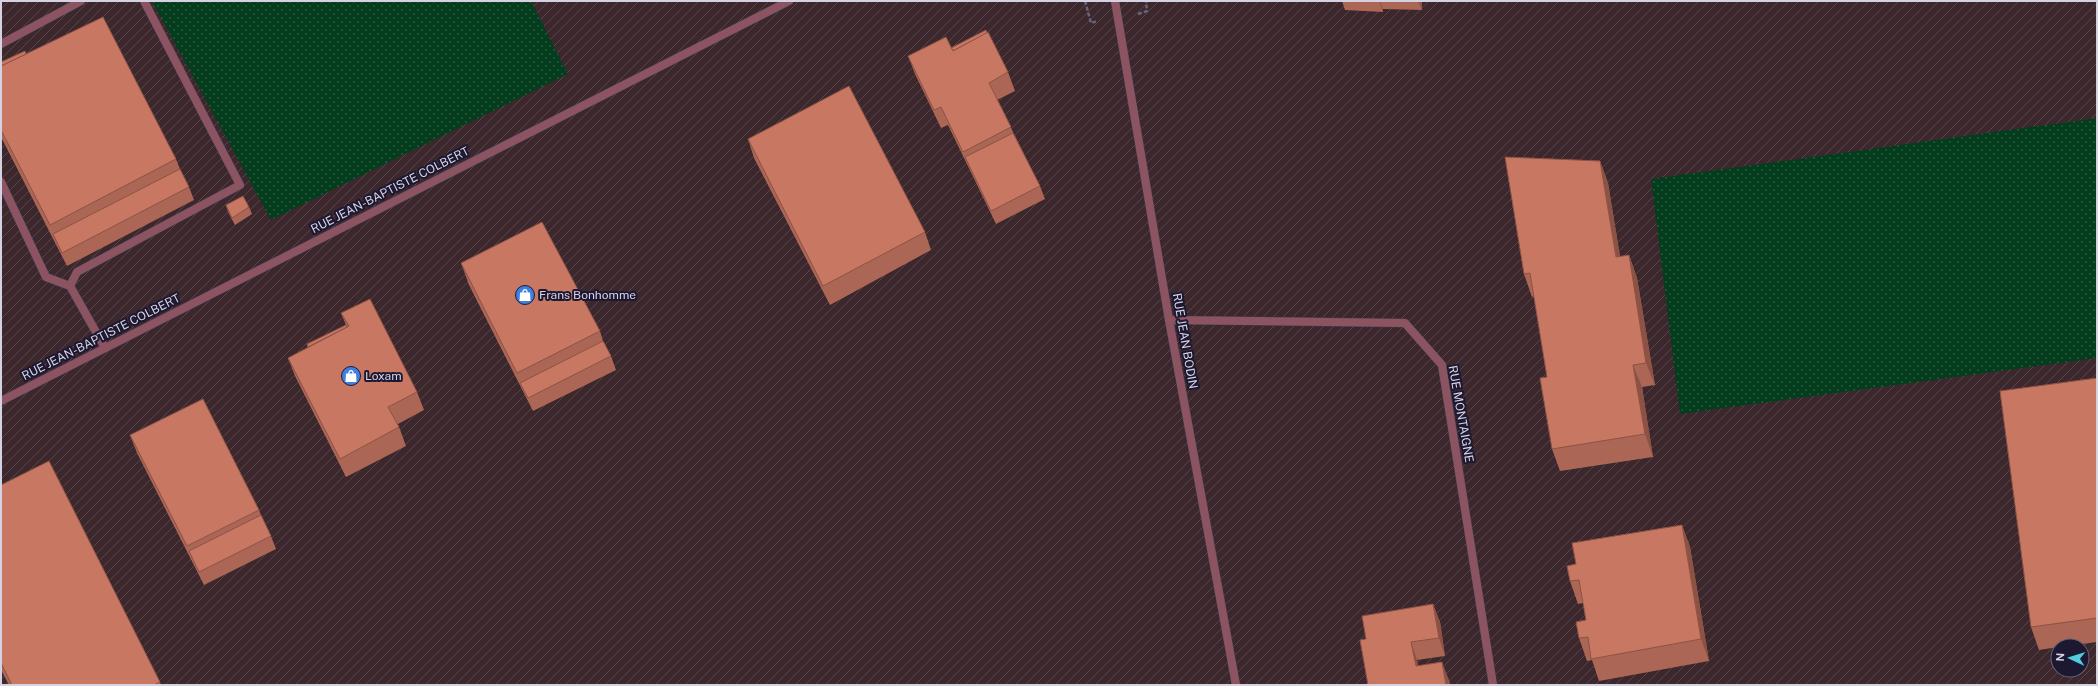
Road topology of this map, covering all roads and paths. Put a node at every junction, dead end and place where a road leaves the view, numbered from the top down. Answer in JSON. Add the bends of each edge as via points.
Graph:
{"nodes":[{"id":1,"x":81,"y":1,"type":"edge"},
{"id":2,"x":144,"y":1,"type":"edge"},
{"id":3,"x":789,"y":1,"type":"edge"},
{"id":4,"x":1085,"y":1,"type":"edge"},
{"id":5,"x":1115,"y":1,"type":"edge"},
{"id":6,"x":1146,"y":1,"type":"edge"},
{"id":7,"x":1134,"y":15,"type":"dead end"},
{"id":8,"x":1102,"y":20,"type":"dead end"},
{"id":9,"x":1,"y":44,"type":"edge"},
{"id":10,"x":1,"y":182,"type":"edge"},
{"id":11,"x":70,"y":286,"type":"junction"},
{"id":12,"x":1169,"y":320,"type":"junction"},
{"id":13,"x":105,"y":348,"type":"junction"},
{"id":14,"x":1,"y":401,"type":"edge"},
{"id":15,"x":1236,"y":685,"type":"edge"},
{"id":16,"x":1493,"y":685,"type":"edge"}],
"edges":[{"from":1,"to":9,"type":"street"},
{"from":2,"to":11,"type":"street","via":[[240,185],[77,272]]},
{"from":3,"to":13,"type":"street","name":"RUE JEAN-BAPTISTE COLBERT"},
{"from":4,"to":8,"type":"path","via":[[1091,23]]},
{"from":5,"to":12,"type":"street","name":"RUE JEAN BODIN"},
{"from":6,"to":7,"type":"path","via":[[1147,12]]},
{"from":10,"to":11,"type":"street","via":[[46,277]]},
{"from":11,"to":13,"type":"street"},
{"from":12,"to":15,"type":"street","name":"RUE JEAN BODIN"},
{"from":12,"to":16,"type":"street","name":"RUE MONTAIGNE","via":[[1405,323],[1442,365]]},
{"from":13,"to":14,"type":"street","name":"RUE JEAN-BAPTISTE COLBERT"}]}
